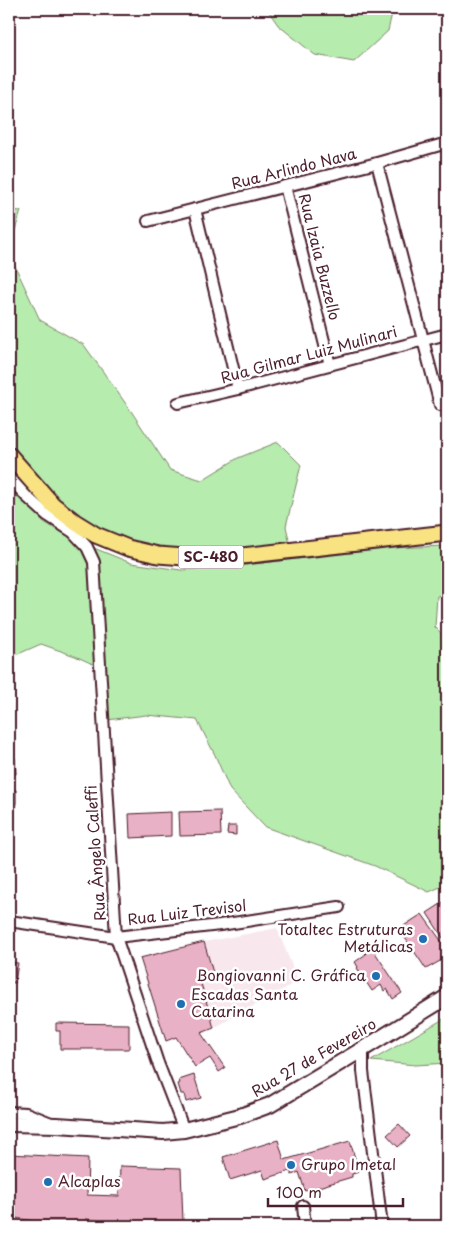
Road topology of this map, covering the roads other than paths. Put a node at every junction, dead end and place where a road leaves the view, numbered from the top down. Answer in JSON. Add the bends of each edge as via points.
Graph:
{"nodes":[{"id":1,"x":447,"y":144,"type":"edge"},
{"id":2,"x":377,"y":163,"type":"junction"},
{"id":3,"x":285,"y":186,"type":"junction"},
{"id":4,"x":196,"y":209,"type":"junction"},
{"id":5,"x":148,"y":221,"type":"dead end"},
{"id":6,"x":447,"y":334,"type":"edge"},
{"id":7,"x":423,"y":340,"type":"junction"},
{"id":8,"x":330,"y":365,"type":"junction"},
{"id":9,"x":238,"y":389,"type":"junction"},
{"id":10,"x":178,"y":403,"type":"dead end"},
{"id":11,"x":440,"y":405,"type":"dead end"},
{"id":12,"x":9,"y":455,"type":"edge"},
{"id":13,"x":9,"y":478,"type":"edge"},
{"id":14,"x":447,"y":533,"type":"edge"},
{"id":15,"x":339,"y":907,"type":"dead end"},
{"id":16,"x":9,"y":921,"type":"edge"},
{"id":17,"x":116,"y":938,"type":"junction"},
{"id":18,"x":447,"y":996,"type":"edge"},
{"id":19,"x":363,"y":1049,"type":"junction"},
{"id":20,"x":9,"y":1112,"type":"edge"},
{"id":21,"x":9,"y":1124,"type":"edge"},
{"id":22,"x":57,"y":1125,"type":"junction"},
{"id":23,"x":184,"y":1130,"type":"junction"},
{"id":24,"x":303,"y":1206,"type":"dead end"},
{"id":25,"x":306,"y":1226,"type":"edge"},
{"id":26,"x":382,"y":1226,"type":"edge"}],
"edges":[{"from":1,"to":2,"type":"street","name":"Rua Arlindo Nava"},
{"from":2,"to":3,"type":"street","name":"Rua Arlindo Nava"},
{"from":2,"to":7,"type":"street"},
{"from":3,"to":4,"type":"street","name":"Rua Arlindo Nava"},
{"from":3,"to":8,"type":"street","name":"Rua Izaia Buzzello"},
{"from":4,"to":5,"type":"street","name":"Rua Arlindo Nava"},
{"from":4,"to":9,"type":"street"},
{"from":6,"to":7,"type":"street","name":"Rua Gilmar Luiz Mulinari"},
{"from":7,"to":8,"type":"street","name":"Rua Gilmar Luiz Mulinari"},
{"from":7,"to":11,"type":"street"},
{"from":8,"to":9,"type":"street","name":"Rua Gilmar Luiz Mulinari"},
{"from":9,"to":10,"type":"street","name":"Rua Gilmar Luiz Mulinari"},
{"from":12,"to":14,"type":"main road","number":"SC-480","via":[[53,505],[75,522],[128,548],[158,555],[198,558],[242,556]]},
{"from":13,"to":17,"type":"street","name":"Rua Ângelo Caleffi","via":[[48,515],[73,532],[87,547],[94,562]]},
{"from":15,"to":17,"type":"street","name":"Rua Luiz Trevisol"},
{"from":16,"to":17,"type":"street","name":"Rua Luiz Trevisol"},
{"from":17,"to":23,"type":"street","name":"Rua Ângelo Caleffi"},
{"from":18,"to":19,"type":"main road","name":"Rua 27 de Fevereiro"},
{"from":19,"to":23,"type":"main road","name":"Rua 27 de Fevereiro","via":[[270,1104],[240,1116]]},
{"from":19,"to":26,"type":"street"},
{"from":20,"to":22,"type":"street","via":[[26,1113]]},
{"from":21,"to":22,"type":"main road","name":"Rua 27 de Fevereiro"},
{"from":22,"to":23,"type":"main road","name":"Rua 27 de Fevereiro","via":[[163,1132]]},
{"from":24,"to":25,"type":"street"}]}
